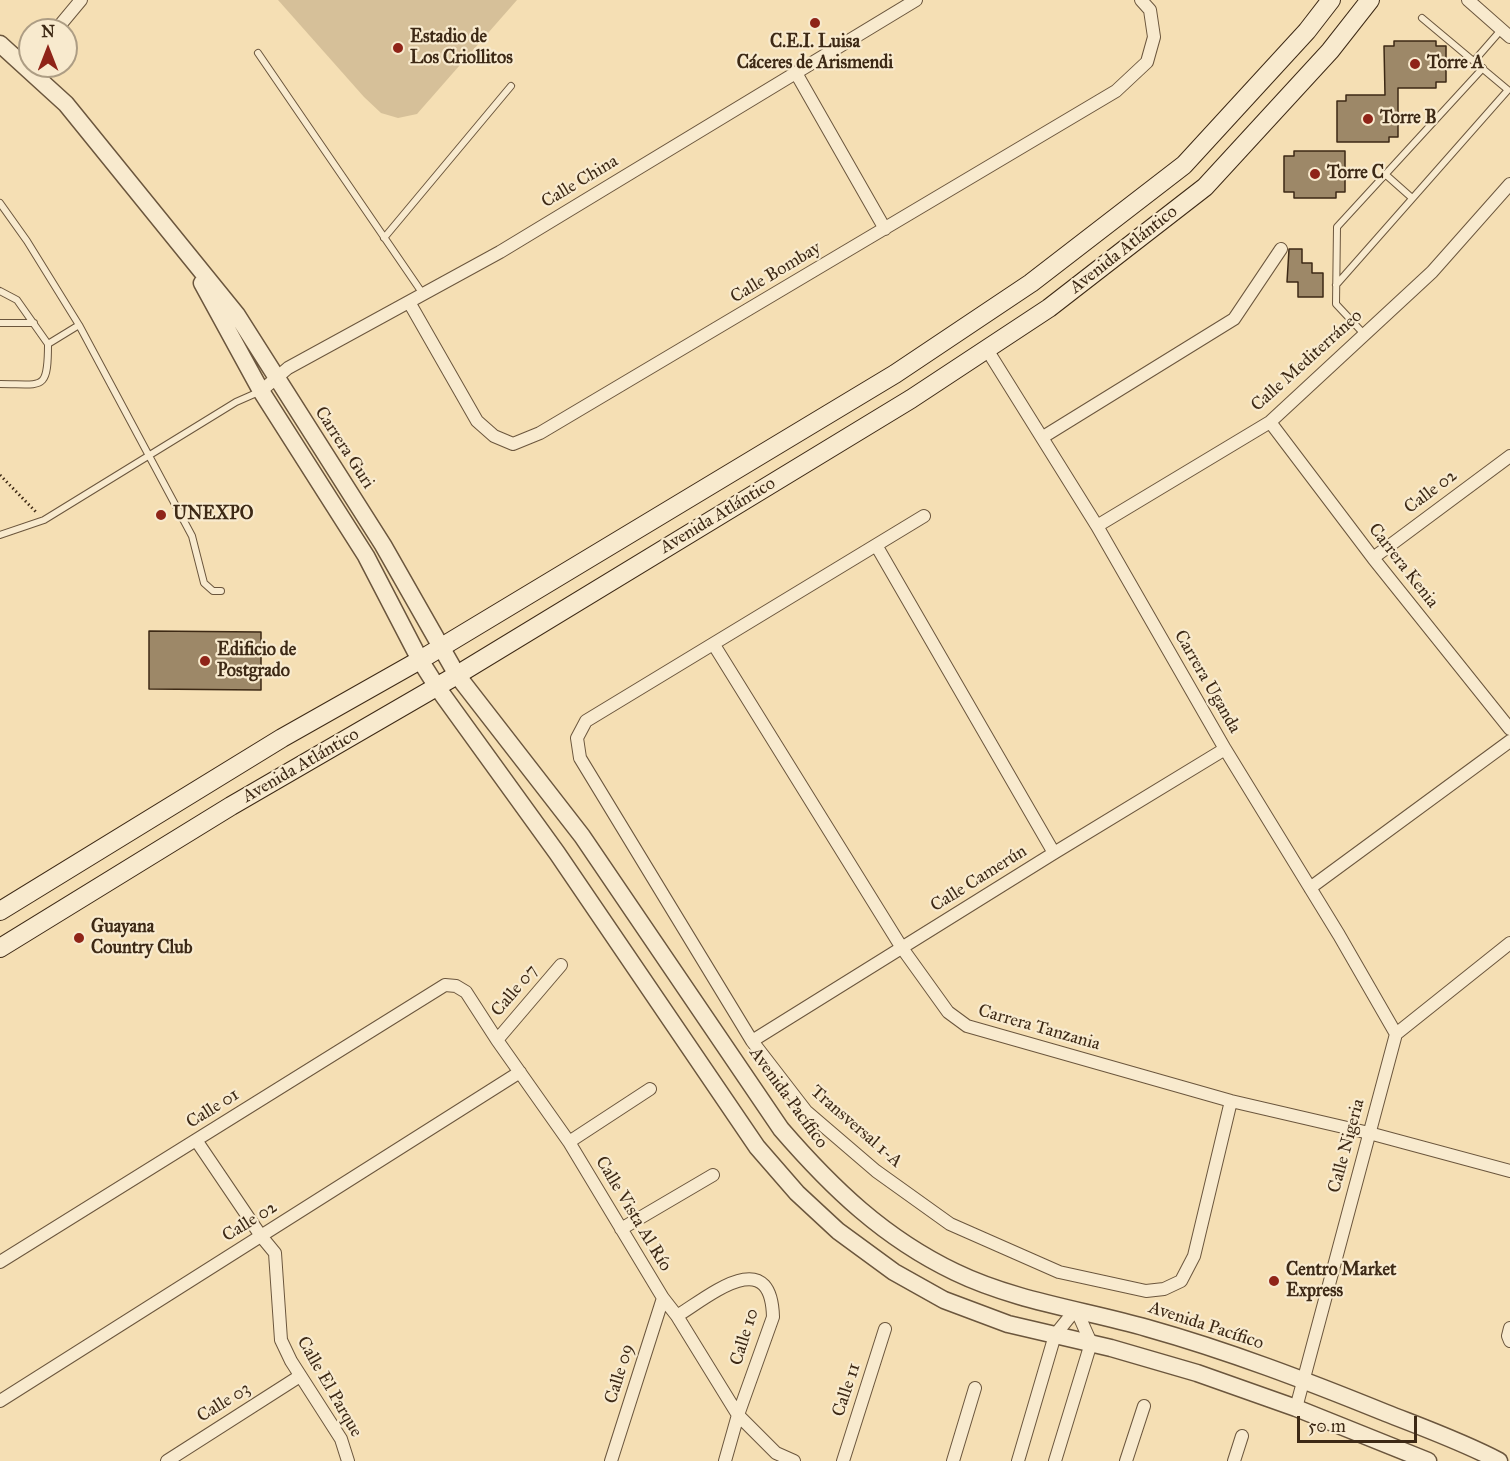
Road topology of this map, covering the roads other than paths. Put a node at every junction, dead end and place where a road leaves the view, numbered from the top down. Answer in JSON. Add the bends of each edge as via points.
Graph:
{"nodes":[{"id":1,"x":81,"y":0,"type":"edge"},
{"id":2,"x":916,"y":0,"type":"edge"},
{"id":3,"x":1141,"y":0,"type":"edge"},
{"id":4,"x":1331,"y":0,"type":"edge"},
{"id":5,"x":1370,"y":0,"type":"edge"},
{"id":6,"x":1468,"y":0,"type":"edge"},
{"id":7,"x":66,"y":18,"type":"edge"},
{"id":8,"x":1422,"y":18,"type":"dead end"},
{"id":9,"x":1506,"y":33,"type":"edge"},
{"id":10,"x":0,"y":44,"type":"edge"},
{"id":11,"x":258,"y":53,"type":"dead end"},
{"id":12,"x":18,"y":57,"type":"edge"},
{"id":13,"x":1474,"y":61,"type":"junction"},
{"id":14,"x":1483,"y":68,"type":"junction"},
{"id":15,"x":796,"y":73,"type":"junction"},
{"id":16,"x":41,"y":78,"type":"edge"},
{"id":17,"x":511,"y":86,"type":"dead end"},
{"id":18,"x":1385,"y":174,"type":"junction"},
{"id":19,"x":1510,"y":184,"type":"edge"},
{"id":20,"x":1412,"y":198,"type":"junction"},
{"id":21,"x":0,"y":203,"type":"edge"},
{"id":22,"x":885,"y":229,"type":"junction"},
{"id":23,"x":384,"y":238,"type":"junction"},
{"id":24,"x":1281,"y":249,"type":"dead end"},
{"id":25,"x":184,"y":251,"type":"junction"},
{"id":26,"x":1336,"y":285,"type":"junction"},
{"id":27,"x":0,"y":291,"type":"edge"},
{"id":28,"x":423,"y":294,"type":"junction"},
{"id":29,"x":409,"y":302,"type":"junction"},
{"id":30,"x":0,"y":323,"type":"edge"},
{"id":31,"x":34,"y":323,"type":"junction"},
{"id":32,"x":79,"y":325,"type":"junction"},
{"id":33,"x":1365,"y":334,"type":"junction"},
{"id":34,"x":48,"y":344,"type":"junction"},
{"id":35,"x":986,"y":348,"type":"junction"},
{"id":36,"x":276,"y":379,"type":"junction"},
{"id":37,"x":0,"y":384,"type":"edge"},
{"id":38,"x":261,"y":391,"type":"junction"},
{"id":39,"x":1270,"y":422,"type":"junction"},
{"id":40,"x":1043,"y":437,"type":"junction"},
{"id":41,"x":149,"y":456,"type":"junction"},
{"id":42,"x":1510,"y":456,"type":"edge"},
{"id":43,"x":924,"y":516,"type":"dead end"},
{"id":44,"x":1097,"y":526,"type":"junction"},
{"id":45,"x":0,"y":535,"type":"edge"},
{"id":46,"x":876,"y":546,"type":"junction"},
{"id":47,"x":1373,"y":558,"type":"junction"},
{"id":48,"x":221,"y":591,"type":"dead end"},
{"id":49,"x":714,"y":645,"type":"junction"},
{"id":50,"x":441,"y":648,"type":"junction"},
{"id":51,"x":420,"y":660,"type":"junction"},
{"id":52,"x":457,"y":675,"type":"junction"},
{"id":53,"x":437,"y":687,"type":"junction"},
{"id":54,"x":1510,"y":729,"type":"edge"},
{"id":55,"x":1510,"y":741,"type":"edge"},
{"id":56,"x":1225,"y":749,"type":"junction"},
{"id":57,"x":1054,"y":853,"type":"junction"},
{"id":58,"x":1310,"y":888,"type":"junction"},
{"id":59,"x":623,"y":896,"type":"junction"},
{"id":60,"x":0,"y":911,"type":"edge"},
{"id":61,"x":603,"y":920,"type":"junction"},
{"id":62,"x":1510,"y":943,"type":"edge"},
{"id":63,"x":0,"y":948,"type":"edge"},
{"id":64,"x":903,"y":948,"type":"junction"},
{"id":65,"x":561,"y":965,"type":"dead end"},
{"id":66,"x":445,"y":985,"type":"joint"},
{"id":67,"x":1396,"y":1034,"type":"junction"},
{"id":68,"x":497,"y":1040,"type":"junction"},
{"id":69,"x":752,"y":1041,"type":"junction"},
{"id":70,"x":520,"y":1072,"type":"junction"},
{"id":71,"x":650,"y":1089,"type":"dead end"},
{"id":72,"x":1231,"y":1101,"type":"junction"},
{"id":73,"x":1369,"y":1133,"type":"junction"},
{"id":74,"x":196,"y":1140,"type":"junction"},
{"id":75,"x":569,"y":1142,"type":"junction"},
{"id":76,"x":1510,"y":1171,"type":"edge"},
{"id":77,"x":713,"y":1175,"type":"dead end"},
{"id":78,"x":621,"y":1229,"type":"junction"},
{"id":79,"x":261,"y":1236,"type":"junction"},
{"id":80,"x":0,"y":1262,"type":"edge"},
{"id":81,"x":663,"y":1298,"type":"junction"},
{"id":82,"x":1076,"y":1309,"type":"junction"},
{"id":83,"x":677,"y":1316,"type":"junction"},
{"id":84,"x":1510,"y":1328,"type":"edge"},
{"id":85,"x":885,"y":1329,"type":"dead end"},
{"id":86,"x":1055,"y":1335,"type":"junction"},
{"id":87,"x":1510,"y":1341,"type":"edge"},
{"id":88,"x":1090,"y":1343,"type":"junction"},
{"id":89,"x":300,"y":1376,"type":"junction"},
{"id":90,"x":1304,"y":1380,"type":"junction"},
{"id":91,"x":975,"y":1388,"type":"dead end"},
{"id":92,"x":0,"y":1401,"type":"edge"},
{"id":93,"x":1144,"y":1406,"type":"dead end"},
{"id":94,"x":1296,"y":1408,"type":"junction"},
{"id":95,"x":738,"y":1415,"type":"junction"},
{"id":96,"x":1242,"y":1436,"type":"dead end"},
{"id":97,"x":167,"y":1461,"type":"edge"},
{"id":98,"x":348,"y":1461,"type":"edge"},
{"id":99,"x":611,"y":1461,"type":"edge"},
{"id":100,"x":725,"y":1461,"type":"edge"},
{"id":101,"x":794,"y":1461,"type":"edge"},
{"id":102,"x":843,"y":1461,"type":"edge"},
{"id":103,"x":953,"y":1461,"type":"edge"},
{"id":104,"x":1018,"y":1461,"type":"edge"},
{"id":105,"x":1055,"y":1461,"type":"edge"},
{"id":106,"x":1126,"y":1461,"type":"edge"},
{"id":107,"x":1234,"y":1461,"type":"edge"},
{"id":108,"x":1428,"y":1461,"type":"edge"},
{"id":109,"x":1499,"y":1461,"type":"edge"}],
"edges":[{"from":1,"to":7,"type":"street"},
{"from":2,"to":15,"type":"street","name":"Calle China"},
{"from":3,"to":22,"type":"street","name":"Calle Bombay","via":[[1150,9],[1154,37],[1148,62],[1116,91]]},
{"from":4,"to":50,"type":"main road","name":"Avenida Atlántico","via":[[1184,165],[1031,283],[895,374]]},
{"from":5,"to":35,"type":"main road","name":"Avenida Atlántico","via":[[1330,51],[1205,187],[1049,308]]},
{"from":6,"to":9,"type":"street"},
{"from":8,"to":13,"type":"lane"},
{"from":9,"to":13,"type":"lane"},
{"from":10,"to":12,"type":"street","name":"Carrera Guri"},
{"from":11,"to":23,"type":"lane"},
{"from":13,"to":14,"type":"lane"},
{"from":14,"to":18,"type":"lane"},
{"from":14,"to":20,"type":"lane","via":[[1508,90]]},
{"from":15,"to":22,"type":"street"},
{"from":15,"to":28,"type":"street","name":"Calle China","via":[[500,252]]},
{"from":16,"to":25,"type":"street","name":"Carrera Guri"},
{"from":17,"to":23,"type":"lane"},
{"from":18,"to":20,"type":"lane"},
{"from":18,"to":26,"type":"lane","via":[[1337,227]]},
{"from":19,"to":33,"type":"street","name":"Calle Mediterráneo","via":[[1432,272]]},
{"from":20,"to":26,"type":"lane"},
{"from":21,"to":32,"type":"lane"},
{"from":22,"to":29,"type":"street","name":"Calle Bombay","via":[[540,433],[513,444],[494,436],[477,421]]},
{"from":23,"to":28,"type":"lane"},
{"from":24,"to":40,"type":"street","via":[[1234,319]]},
{"from":25,"to":36,"type":"street","name":"Carrera Guri","via":[[237,315]]},
{"from":25,"to":38,"type":"street","name":"Carrera Guri"},
{"from":26,"to":33,"type":"lane","via":[[1336,304]]},
{"from":27,"to":31,"type":"lane","via":[[17,300]]},
{"from":28,"to":29,"type":"street","name":"Calle China"},
{"from":29,"to":36,"type":"street","name":"Calle China","via":[[288,368]]},
{"from":30,"to":31,"type":"lane"},
{"from":31,"to":34,"type":"lane"},
{"from":32,"to":34,"type":"lane"},
{"from":32,"to":41,"type":"lane"},
{"from":33,"to":39,"type":"street","name":"Calle Mediterráneo"},
{"from":34,"to":37,"type":"lane","via":[[46,378],[38,384]]},
{"from":35,"to":40,"type":"street","name":"Carrera Uganda"},
{"from":35,"to":52,"type":"main road","name":"Avenida Atlántico","via":[[911,399]]},
{"from":36,"to":38,"type":"street","name":"Calle China"},
{"from":36,"to":50,"type":"street","name":"Carrera Guri","via":[[384,545]]},
{"from":38,"to":41,"type":"lane","via":[[236,402]]},
{"from":38,"to":51,"type":"street","name":"Carrera Guri","via":[[366,556]]},
{"from":39,"to":44,"type":"street","name":"Calle Mediterráneo"},
{"from":39,"to":47,"type":"street","name":"Carrera Kenia"},
{"from":40,"to":44,"type":"street","name":"Carrera Uganda"},
{"from":41,"to":45,"type":"lane","via":[[44,520]]},
{"from":41,"to":48,"type":"lane","via":[[192,536],[204,583],[213,591]]},
{"from":42,"to":47,"type":"street","name":"Calle 02"},
{"from":43,"to":46,"type":"street"},
{"from":44,"to":56,"type":"street","name":"Carrera Uganda"},
{"from":46,"to":49,"type":"street"},
{"from":46,"to":57,"type":"street"},
{"from":47,"to":54,"type":"street","name":"Carrera Kenia"},
{"from":49,"to":64,"type":"street","name":"Carrera Tanzania"},
{"from":49,"to":69,"type":"street","name":"Transversal 1-A","via":[[586,721],[577,738],[580,758]]},
{"from":50,"to":51,"type":"main road","name":"Avenida Atlántico"},
{"from":50,"to":52,"type":"street","name":"Carrera Guri"},
{"from":51,"to":53,"type":"street","name":"Carrera Guri"},
{"from":51,"to":60,"type":"main road","name":"Avenida Atlántico","via":[[282,738]]},
{"from":52,"to":53,"type":"main road","name":"Avenida Atlántico"},
{"from":52,"to":59,"type":"street","name":"Avenida Pacífico","via":[[582,836]]},
{"from":53,"to":61,"type":"street"},
{"from":53,"to":63,"type":"main road","name":"Avenida Atlántico","via":[[231,806]]},
{"from":55,"to":58,"type":"street"},
{"from":56,"to":57,"type":"street","name":"Calle Camerún"},
{"from":56,"to":58,"type":"street","name":"Carrera Uganda"},
{"from":57,"to":64,"type":"street","name":"Calle Camerún"},
{"from":58,"to":67,"type":"street","name":"Carrera Uganda"},
{"from":59,"to":61,"type":"street"},
{"from":59,"to":82,"type":"street","name":"Avenida Pacífico","via":[[782,1129],[819,1173],[857,1208],[910,1247],[956,1273],[1017,1295]]},
{"from":61,"to":86,"type":"street","via":[[757,1147],[797,1193],[838,1231],[894,1272],[944,1300],[1008,1324]]},
{"from":62,"to":67,"type":"street"},
{"from":64,"to":69,"type":"street","name":"Calle Camerún"},
{"from":64,"to":72,"type":"street","name":"Carrera Tanzania","via":[[948,1012],[967,1026]]},
{"from":65,"to":68,"type":"street","name":"Calle 07"},
{"from":66,"to":68,"type":"street","name":"Calle Vista Al Río","via":[[466,992]]},
{"from":66,"to":74,"type":"street","name":"Calle 01"},
{"from":67,"to":73,"type":"street","name":"Calle Nigeria"},
{"from":68,"to":70,"type":"street","name":"Calle Vista Al Río"},
{"from":69,"to":72,"type":"street","name":"Transversal 1-A","via":[[806,1111],[876,1172],[950,1224],[1059,1272],[1146,1291],[1164,1289],[1181,1281],[1194,1256]]},
{"from":70,"to":75,"type":"street","name":"Calle Vista Al Río"},
{"from":70,"to":79,"type":"street","name":"Calle 02"},
{"from":71,"to":75,"type":"street"},
{"from":72,"to":73,"type":"street","name":"Carrera Tanzania"},
{"from":73,"to":76,"type":"street","name":"Carrera Tanzania"},
{"from":73,"to":90,"type":"street","name":"Calle Nigeria"},
{"from":74,"to":79,"type":"street","name":"Calle El Parque"},
{"from":74,"to":80,"type":"street","name":"Calle 01"},
{"from":75,"to":78,"type":"street","name":"Calle Vista Al Río"},
{"from":77,"to":78,"type":"street"},
{"from":78,"to":81,"type":"street","name":"Calle Vista Al Río"},
{"from":79,"to":89,"type":"street","name":"Calle El Parque","via":[[276,1253],[281,1340]]},
{"from":79,"to":92,"type":"street","name":"Calle 02"},
{"from":81,"to":83,"type":"street","name":"Calle Vista Al Río"},
{"from":81,"to":99,"type":"street","name":"Calle 09"},
{"from":82,"to":86,"type":"street"},
{"from":82,"to":88,"type":"street"},
{"from":82,"to":90,"type":"street","name":"Avenida Pacífico","via":[[1206,1344]]},
{"from":83,"to":95,"type":"street","name":"Calle Vista Al Río"},
{"from":83,"to":95,"type":"street","name":"Calle 10","via":[[736,1280],[751,1278],[765,1285],[773,1302],[773,1317]]},
{"from":84,"to":87,"type":"street"},
{"from":85,"to":102,"type":"street","name":"Calle 11"},
{"from":86,"to":88,"type":"street"},
{"from":86,"to":104,"type":"street"},
{"from":88,"to":94,"type":"street","via":[[1197,1372]]},
{"from":88,"to":105,"type":"street"},
{"from":89,"to":97,"type":"street","name":"Calle 03"},
{"from":89,"to":98,"type":"street","name":"Calle El Parque","via":[[341,1438]]},
{"from":90,"to":94,"type":"street","name":"Calle Nigeria"},
{"from":90,"to":109,"type":"street","name":"Avenida Pacífico"},
{"from":91,"to":103,"type":"street"},
{"from":93,"to":106,"type":"street"},
{"from":94,"to":108,"type":"street"},
{"from":95,"to":100,"type":"street","name":"Calle 10"},
{"from":95,"to":101,"type":"street","name":"Calle Vista Al Río","via":[[776,1453]]},
{"from":96,"to":107,"type":"street"}]}
